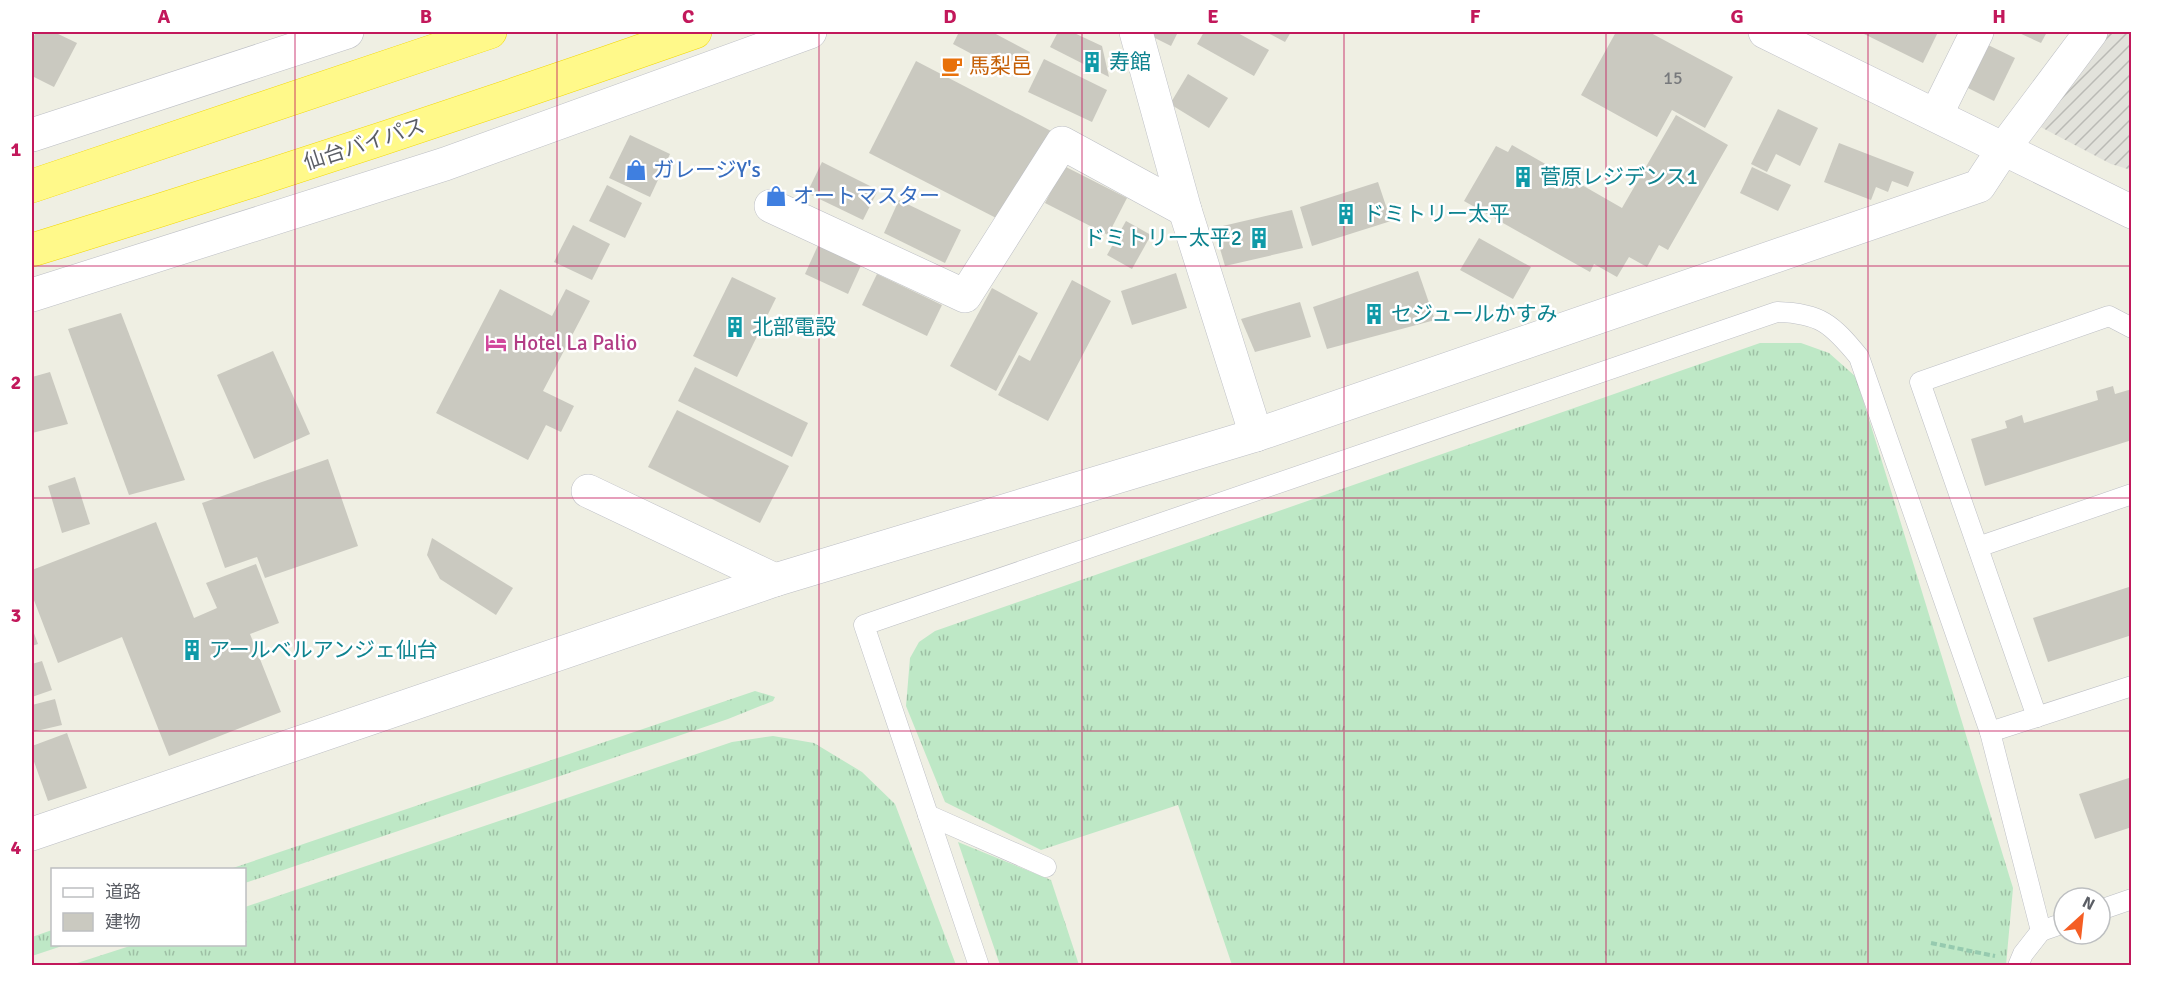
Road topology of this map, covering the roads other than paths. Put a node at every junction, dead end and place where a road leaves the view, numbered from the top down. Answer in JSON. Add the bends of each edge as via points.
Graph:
{"nodes":[{"id":1,"x":347,"y":32,"type":"edge"},
{"id":2,"x":490,"y":32,"type":"edge"},
{"id":3,"x":695,"y":32,"type":"edge"},
{"id":4,"x":810,"y":32,"type":"edge"},
{"id":5,"x":1136,"y":32,"type":"edge"},
{"id":6,"x":1765,"y":32,"type":"edge"},
{"id":7,"x":1977,"y":32,"type":"edge"},
{"id":8,"x":2091,"y":32,"type":"edge"},
{"id":9,"x":1936,"y":115,"type":"junction"},
{"id":10,"x":32,"y":135,"type":"edge"},
{"id":11,"x":2004,"y":148,"type":"junction"},
{"id":12,"x":32,"y":186,"type":"edge"},
{"id":13,"x":771,"y":206,"type":"dead end"},
{"id":14,"x":1185,"y":210,"type":"junction"},
{"id":15,"x":2132,"y":212,"type":"edge"},
{"id":16,"x":32,"y":250,"type":"edge"},
{"id":17,"x":32,"y":295,"type":"edge"},
{"id":18,"x":2132,"y":328,"type":"edge"},
{"id":19,"x":1256,"y":435,"type":"junction"},
{"id":20,"x":588,"y":491,"type":"dead end"},
{"id":21,"x":2132,"y":494,"type":"edge"},
{"id":22,"x":1978,"y":547,"type":"junction"},
{"id":23,"x":775,"y":580,"type":"junction"},
{"id":24,"x":2132,"y":686,"type":"edge"},
{"id":25,"x":2037,"y":717,"type":"junction"},
{"id":26,"x":1990,"y":732,"type":"junction"},
{"id":27,"x":928,"y":815,"type":"junction"},
{"id":28,"x":32,"y":833,"type":"edge"},
{"id":29,"x":1046,"y":867,"type":"dead end"},
{"id":30,"x":2132,"y":899,"type":"edge"},
{"id":31,"x":2112,"y":906,"type":"edge"},
{"id":32,"x":2052,"y":927,"type":"edge"},
{"id":33,"x":2041,"y":931,"type":"junction"},
{"id":34,"x":2019,"y":963,"type":"edge"},
{"id":35,"x":979,"y":966,"type":"edge"}],
"edges":[{"from":1,"to":10,"type":"street"},
{"from":2,"to":12,"type":"highway"},
{"from":3,"to":16,"type":"highway","name":"仙台バイパス"},
{"from":4,"to":17,"type":"street","via":[[445,164]]},
{"from":5,"to":14,"type":"street"},
{"from":6,"to":9,"type":"street"},
{"from":7,"to":9,"type":"street"},
{"from":8,"to":11,"type":"street"},
{"from":9,"to":11,"type":"street"},
{"from":11,"to":15,"type":"street"},
{"from":11,"to":19,"type":"street","via":[[1979,186]]},
{"from":13,"to":14,"type":"street","via":[[966,296],[1062,143]]},
{"from":14,"to":19,"type":"street"},
{"from":18,"to":22,"type":"lane","via":[[2109,316],[1920,382]]},
{"from":19,"to":23,"type":"street"},
{"from":20,"to":23,"type":"street"},
{"from":21,"to":22,"type":"lane"},
{"from":22,"to":25,"type":"lane"},
{"from":23,"to":28,"type":"street"},
{"from":24,"to":25,"type":"lane"},
{"from":25,"to":26,"type":"lane"},
{"from":26,"to":27,"type":"lane","via":[[1859,357],[1821,319],[1777,312],[864,625]]},
{"from":26,"to":33,"type":"lane"},
{"from":27,"to":29,"type":"lane"},
{"from":27,"to":35,"type":"lane"},
{"from":30,"to":31,"type":"lane"},
{"from":32,"to":33,"type":"lane"},
{"from":33,"to":34,"type":"lane"}]}
